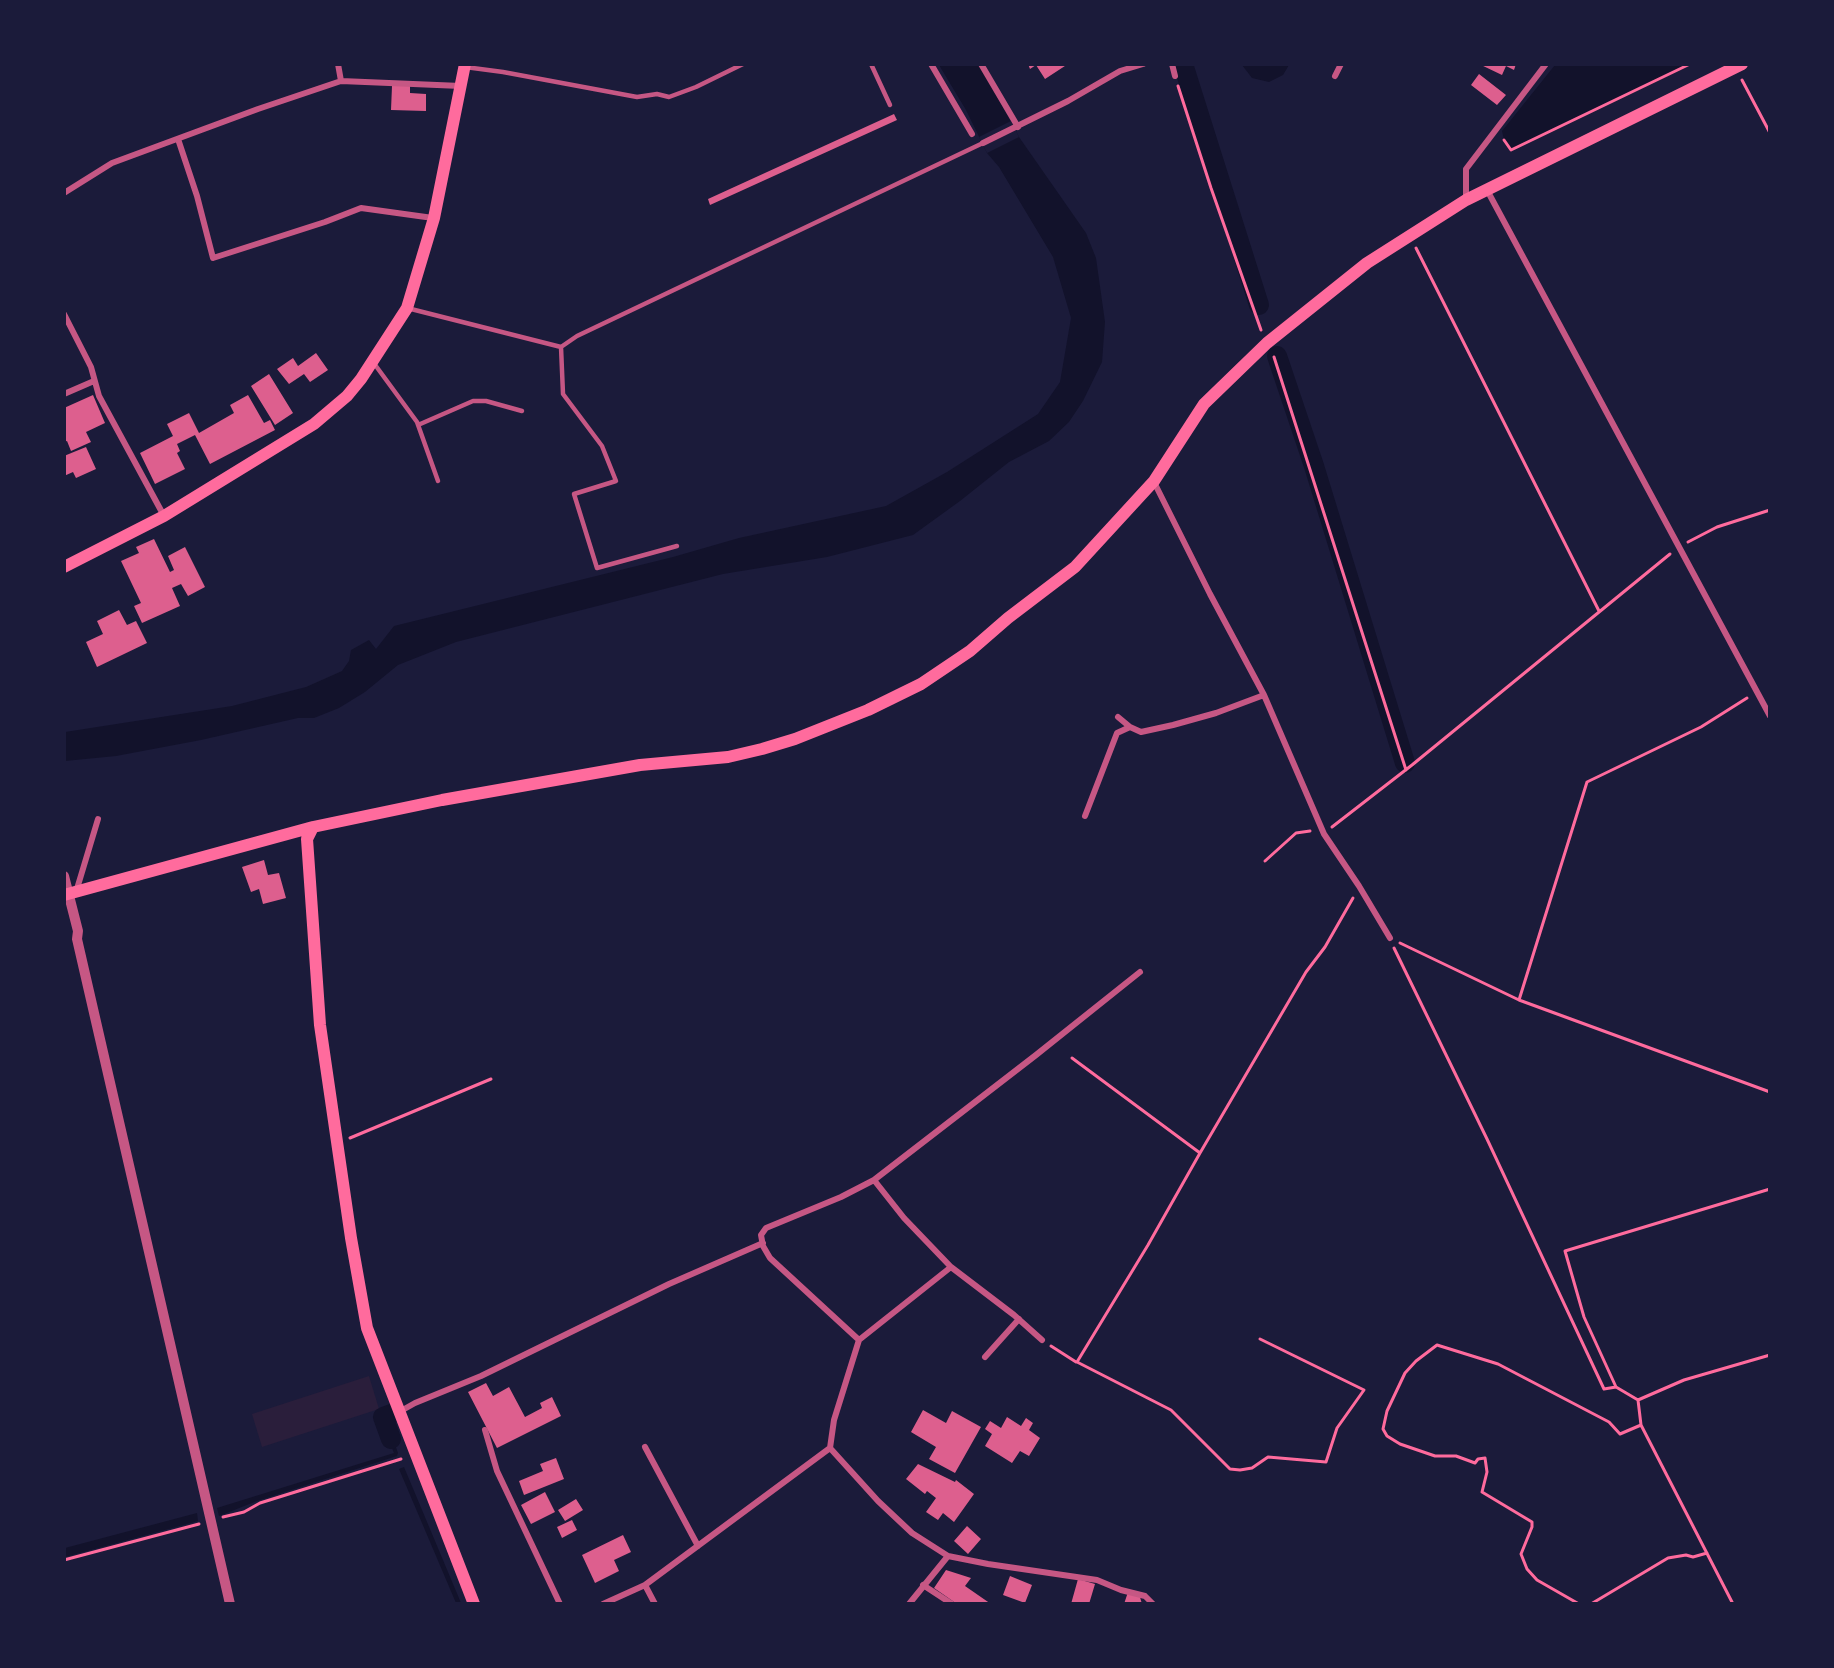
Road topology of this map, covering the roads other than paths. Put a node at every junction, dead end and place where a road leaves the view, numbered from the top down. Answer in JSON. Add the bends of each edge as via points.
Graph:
{"nodes":[{"id":1,"x":338,"y":64,"type":"edge"},
{"id":2,"x":743,"y":64,"type":"edge"},
{"id":3,"x":871,"y":64,"type":"edge"},
{"id":4,"x":932,"y":64,"type":"edge"},
{"id":5,"x":981,"y":64,"type":"edge"},
{"id":6,"x":1143,"y":64,"type":"edge"},
{"id":7,"x":1172,"y":64,"type":"edge"},
{"id":8,"x":1341,"y":64,"type":"edge"},
{"id":9,"x":1546,"y":64,"type":"edge"},
{"id":10,"x":465,"y":66,"type":"edge"},
{"id":11,"x":1739,"y":66,"type":"edge"},
{"id":12,"x":1175,"y":76,"type":"road end"},
{"id":13,"x":1335,"y":76,"type":"dead end"},
{"id":14,"x":341,"y":81,"type":"junction"},
{"id":15,"x":462,"y":86,"type":"junction"},
{"id":16,"x":890,"y":105,"type":"dead end"},
{"id":17,"x":1017,"y":128,"type":"junction"},
{"id":18,"x":972,"y":134,"type":"dead end"},
{"id":19,"x":178,"y":139,"type":"junction"},
{"id":20,"x":983,"y":143,"type":"joint"},
{"id":21,"x":1487,"y":189,"type":"junction"},
{"id":22,"x":64,"y":193,"type":"edge"},
{"id":23,"x":1466,"y":200,"type":"junction"},
{"id":24,"x":434,"y":218,"type":"junction"},
{"id":25,"x":407,"y":308,"type":"junction"},
{"id":26,"x":64,"y":314,"type":"edge"},
{"id":27,"x":561,"y":346,"type":"junction"},
{"id":28,"x":373,"y":362,"type":"junction"},
{"id":29,"x":94,"y":381,"type":"junction"},
{"id":30,"x":64,"y":394,"type":"edge"},
{"id":31,"x":522,"y":411,"type":"dead end"},
{"id":32,"x":418,"y":425,"type":"junction"},
{"id":33,"x":438,"y":481,"type":"dead end"},
{"id":34,"x":1154,"y":481,"type":"junction"},
{"id":35,"x":164,"y":516,"type":"junction"},
{"id":36,"x":677,"y":546,"type":"dead end"},
{"id":37,"x":64,"y":567,"type":"edge"},
{"id":38,"x":1264,"y":695,"type":"junction"},
{"id":39,"x":1770,"y":716,"type":"edge"},
{"id":40,"x":1118,"y":717,"type":"dead end"},
{"id":41,"x":1130,"y":727,"type":"junction"},
{"id":42,"x":1085,"y":816,"type":"dead end"},
{"id":43,"x":98,"y":819,"type":"dead end"},
{"id":44,"x":313,"y":827,"type":"junction"},
{"id":45,"x":64,"y":876,"type":"edge"},
{"id":46,"x":70,"y":894,"type":"edge"},
{"id":47,"x":1390,"y":938,"type":"road end"},
{"id":48,"x":1140,"y":972,"type":"dead end"},
{"id":49,"x":874,"y":1180,"type":"junction"},
{"id":50,"x":763,"y":1243,"type":"junction"},
{"id":51,"x":951,"y":1267,"type":"junction"},
{"id":52,"x":1019,"y":1320,"type":"junction"},
{"id":53,"x":859,"y":1340,"type":"junction"},
{"id":54,"x":1042,"y":1341,"type":"road end"},
{"id":55,"x":986,"y":1357,"type":"dead end"},
{"id":56,"x":399,"y":1413,"type":"junction"},
{"id":57,"x":485,"y":1430,"type":"dead end"},
{"id":58,"x":645,"y":1447,"type":"dead end"},
{"id":59,"x":830,"y":1448,"type":"junction"},
{"id":60,"x":698,"y":1546,"type":"junction"},
{"id":61,"x":948,"y":1556,"type":"junction"},
{"id":62,"x":645,"y":1585,"type":"junction"},
{"id":63,"x":923,"y":1585,"type":"junction"},
{"id":64,"x":231,"y":1604,"type":"edge"},
{"id":65,"x":474,"y":1604,"type":"edge"},
{"id":66,"x":560,"y":1604,"type":"edge"},
{"id":67,"x":603,"y":1604,"type":"edge"},
{"id":68,"x":655,"y":1604,"type":"edge"},
{"id":69,"x":909,"y":1604,"type":"edge"},
{"id":70,"x":952,"y":1604,"type":"edge"},
{"id":71,"x":1153,"y":1604,"type":"edge"}],
"edges":[{"from":1,"to":14,"type":"street"},
{"from":2,"to":10,"type":"lane","via":[[669,97],[637,97]]},
{"from":3,"to":16,"type":"lane"},
{"from":4,"to":18,"type":"street"},
{"from":5,"to":17,"type":"street"},
{"from":6,"to":17,"type":"street","via":[[1120,71]]},
{"from":7,"to":12,"type":"street"},
{"from":8,"to":13,"type":"street"},
{"from":9,"to":23,"type":"street","via":[[1466,169]]},
{"from":10,"to":15,"type":"main road"},
{"from":11,"to":21,"type":"main road"},
{"from":14,"to":15,"type":"street"},
{"from":14,"to":19,"type":"street"},
{"from":15,"to":24,"type":"main road"},
{"from":17,"to":20,"type":"street"},
{"from":19,"to":22,"type":"street","via":[[112,163]]},
{"from":19,"to":24,"type":"street","via":[[213,258],[361,208]]},
{"from":20,"to":27,"type":"lane"},
{"from":21,"to":23,"type":"main road"},
{"from":21,"to":39,"type":"street"},
{"from":23,"to":34,"type":"main road","via":[[1367,263],[1267,343],[1204,404]]},
{"from":24,"to":25,"type":"main road"},
{"from":25,"to":27,"type":"lane"},
{"from":25,"to":28,"type":"main road"},
{"from":26,"to":29,"type":"street"},
{"from":27,"to":36,"type":"lane","via":[[563,394],[602,446],[616,481],[574,494],[597,568]]},
{"from":28,"to":32,"type":"lane"},
{"from":28,"to":35,"type":"main road","via":[[347,396],[314,424]]},
{"from":29,"to":30,"type":"street"},
{"from":29,"to":35,"type":"street"},
{"from":31,"to":32,"type":"lane","via":[[473,401]]},
{"from":32,"to":33,"type":"lane"},
{"from":34,"to":38,"type":"street"},
{"from":34,"to":44,"type":"main road","via":[[1075,567],[970,651],[921,684],[868,710],[795,739],[728,757],[640,765]]},
{"from":35,"to":37,"type":"main road"},
{"from":38,"to":41,"type":"street","via":[[1173,725],[1142,732]]},
{"from":38,"to":47,"type":"street","via":[[1324,834]]},
{"from":40,"to":41,"type":"street"},
{"from":41,"to":42,"type":"street","via":[[1117,733]]},
{"from":43,"to":46,"type":"street"},
{"from":44,"to":46,"type":"main road"},
{"from":44,"to":56,"type":"main road","via":[[307,839],[313,941],[337,1144],[367,1328]]},
{"from":45,"to":46,"type":"street"},
{"from":46,"to":64,"type":"street","via":[[77,939]]},
{"from":48,"to":49,"type":"street"},
{"from":49,"to":50,"type":"street","via":[[765,1228],[761,1235]]},
{"from":49,"to":51,"type":"street"},
{"from":50,"to":53,"type":"street","via":[[770,1258]]},
{"from":50,"to":56,"type":"street","via":[[669,1284],[481,1376],[415,1402]]},
{"from":51,"to":52,"type":"street"},
{"from":51,"to":53,"type":"street"},
{"from":52,"to":54,"type":"street"},
{"from":52,"to":55,"type":"street"},
{"from":53,"to":59,"type":"street","via":[[834,1420]]},
{"from":56,"to":65,"type":"main road"},
{"from":57,"to":66,"type":"street","via":[[497,1471]]},
{"from":58,"to":60,"type":"street"},
{"from":59,"to":60,"type":"street"},
{"from":59,"to":61,"type":"street","via":[[912,1533]]},
{"from":60,"to":62,"type":"street"},
{"from":61,"to":63,"type":"street"},
{"from":61,"to":71,"type":"street","via":[[1097,1580],[1145,1596]]},
{"from":62,"to":67,"type":"street"},
{"from":62,"to":68,"type":"street"},
{"from":63,"to":69,"type":"street"},
{"from":63,"to":70,"type":"street"}]}
